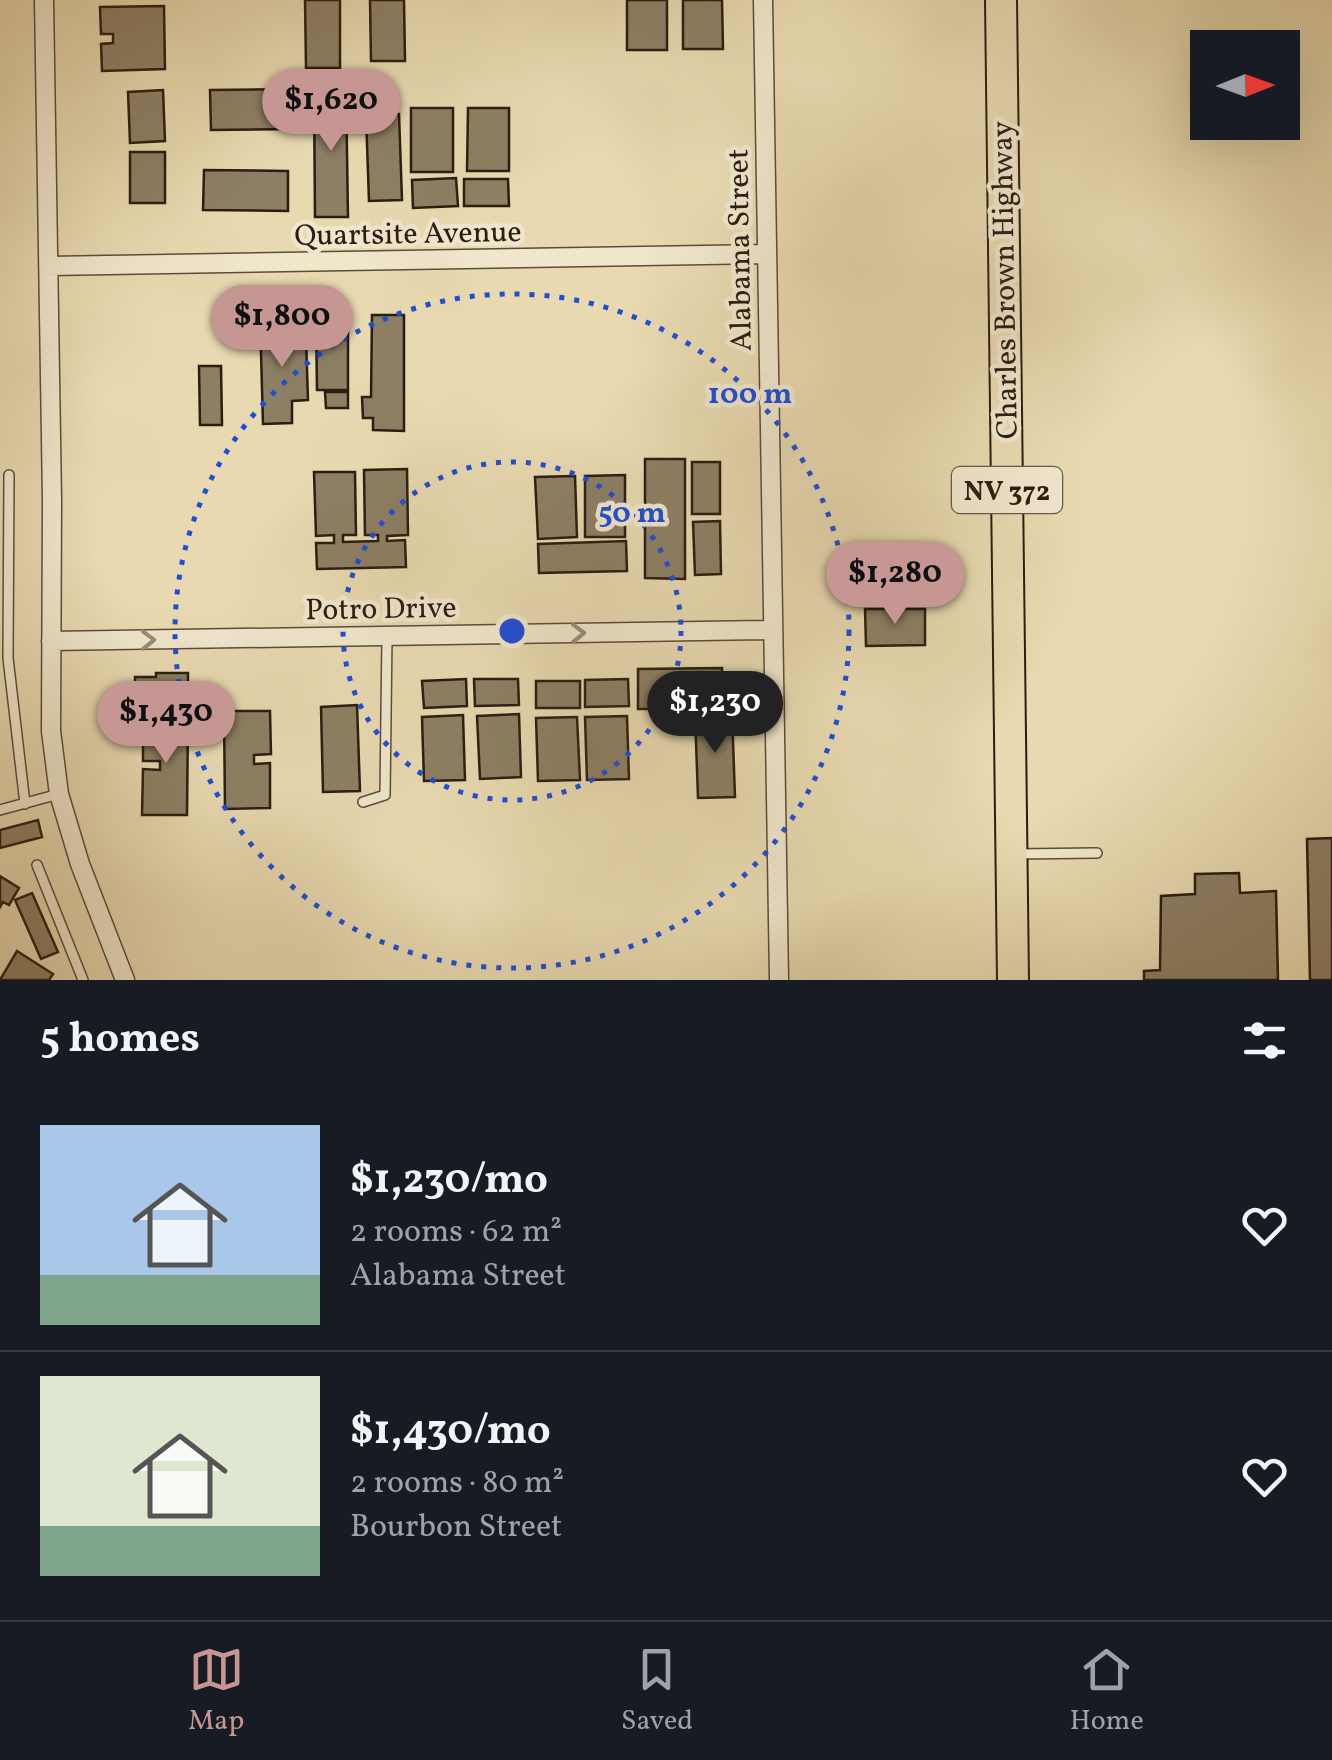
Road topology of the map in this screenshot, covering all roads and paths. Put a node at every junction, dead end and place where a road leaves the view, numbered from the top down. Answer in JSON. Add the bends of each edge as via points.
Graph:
{"nodes":[{"id":1,"x":44,"y":0,"type":"edge"},
{"id":2,"x":763,"y":0,"type":"edge"},
{"id":3,"x":1001,"y":0,"type":"edge"},
{"id":4,"x":767,"y":254,"type":"junction"},
{"id":5,"x":49,"y":266,"type":"junction"},
{"id":6,"x":9,"y":475,"type":"dead end"},
{"id":7,"x":772,"y":630,"type":"junction"},
{"id":8,"x":387,"y":636,"type":"junction"},
{"id":9,"x":51,"y":641,"type":"junction"},
{"id":10,"x":58,"y":794,"type":"junction"},
{"id":11,"x":363,"y":802,"type":"dead end"},
{"id":12,"x":24,"y":804,"type":"junction"},
{"id":13,"x":0,"y":810,"type":"edge"},
{"id":14,"x":1012,"y":854,"type":"junction"},
{"id":15,"x":1097,"y":854,"type":"dead end"},
{"id":16,"x":37,"y":865,"type":"dead end"},
{"id":17,"x":83,"y":980,"type":"edge"},
{"id":18,"x":125,"y":980,"type":"edge"},
{"id":19,"x":778,"y":980,"type":"edge"},
{"id":20,"x":1014,"y":980,"type":"edge"}],
"edges":[{"from":1,"to":5,"type":"street"},
{"from":2,"to":4,"type":"street","name":"Alabama Street"},
{"from":3,"to":14,"type":"main road","name":"Charles Brown Highway","number":"NV 372"},
{"from":4,"to":5,"type":"street","name":"Quartsite Avenue"},
{"from":4,"to":7,"type":"street","name":"Alabama Street"},
{"from":5,"to":9,"type":"street"},
{"from":6,"to":12,"type":"lane","via":[[8,658]]},
{"from":8,"to":7,"type":"street","name":"Potro Drive","one_way":true},
{"from":7,"to":19,"type":"street","name":"Alabama Street"},
{"from":9,"to":8,"type":"street","name":"Potro Drive","one_way":true},
{"from":8,"to":11,"type":"lane","via":[[385,795]]},
{"from":9,"to":10,"type":"street"},
{"from":10,"to":12,"type":"lane"},
{"from":10,"to":18,"type":"street"},
{"from":12,"to":13,"type":"lane"},
{"from":14,"to":15,"type":"lane"},
{"from":14,"to":20,"type":"main road","name":"Charles Brown Highway","number":"NV 372"},
{"from":16,"to":17,"type":"lane"}]}
